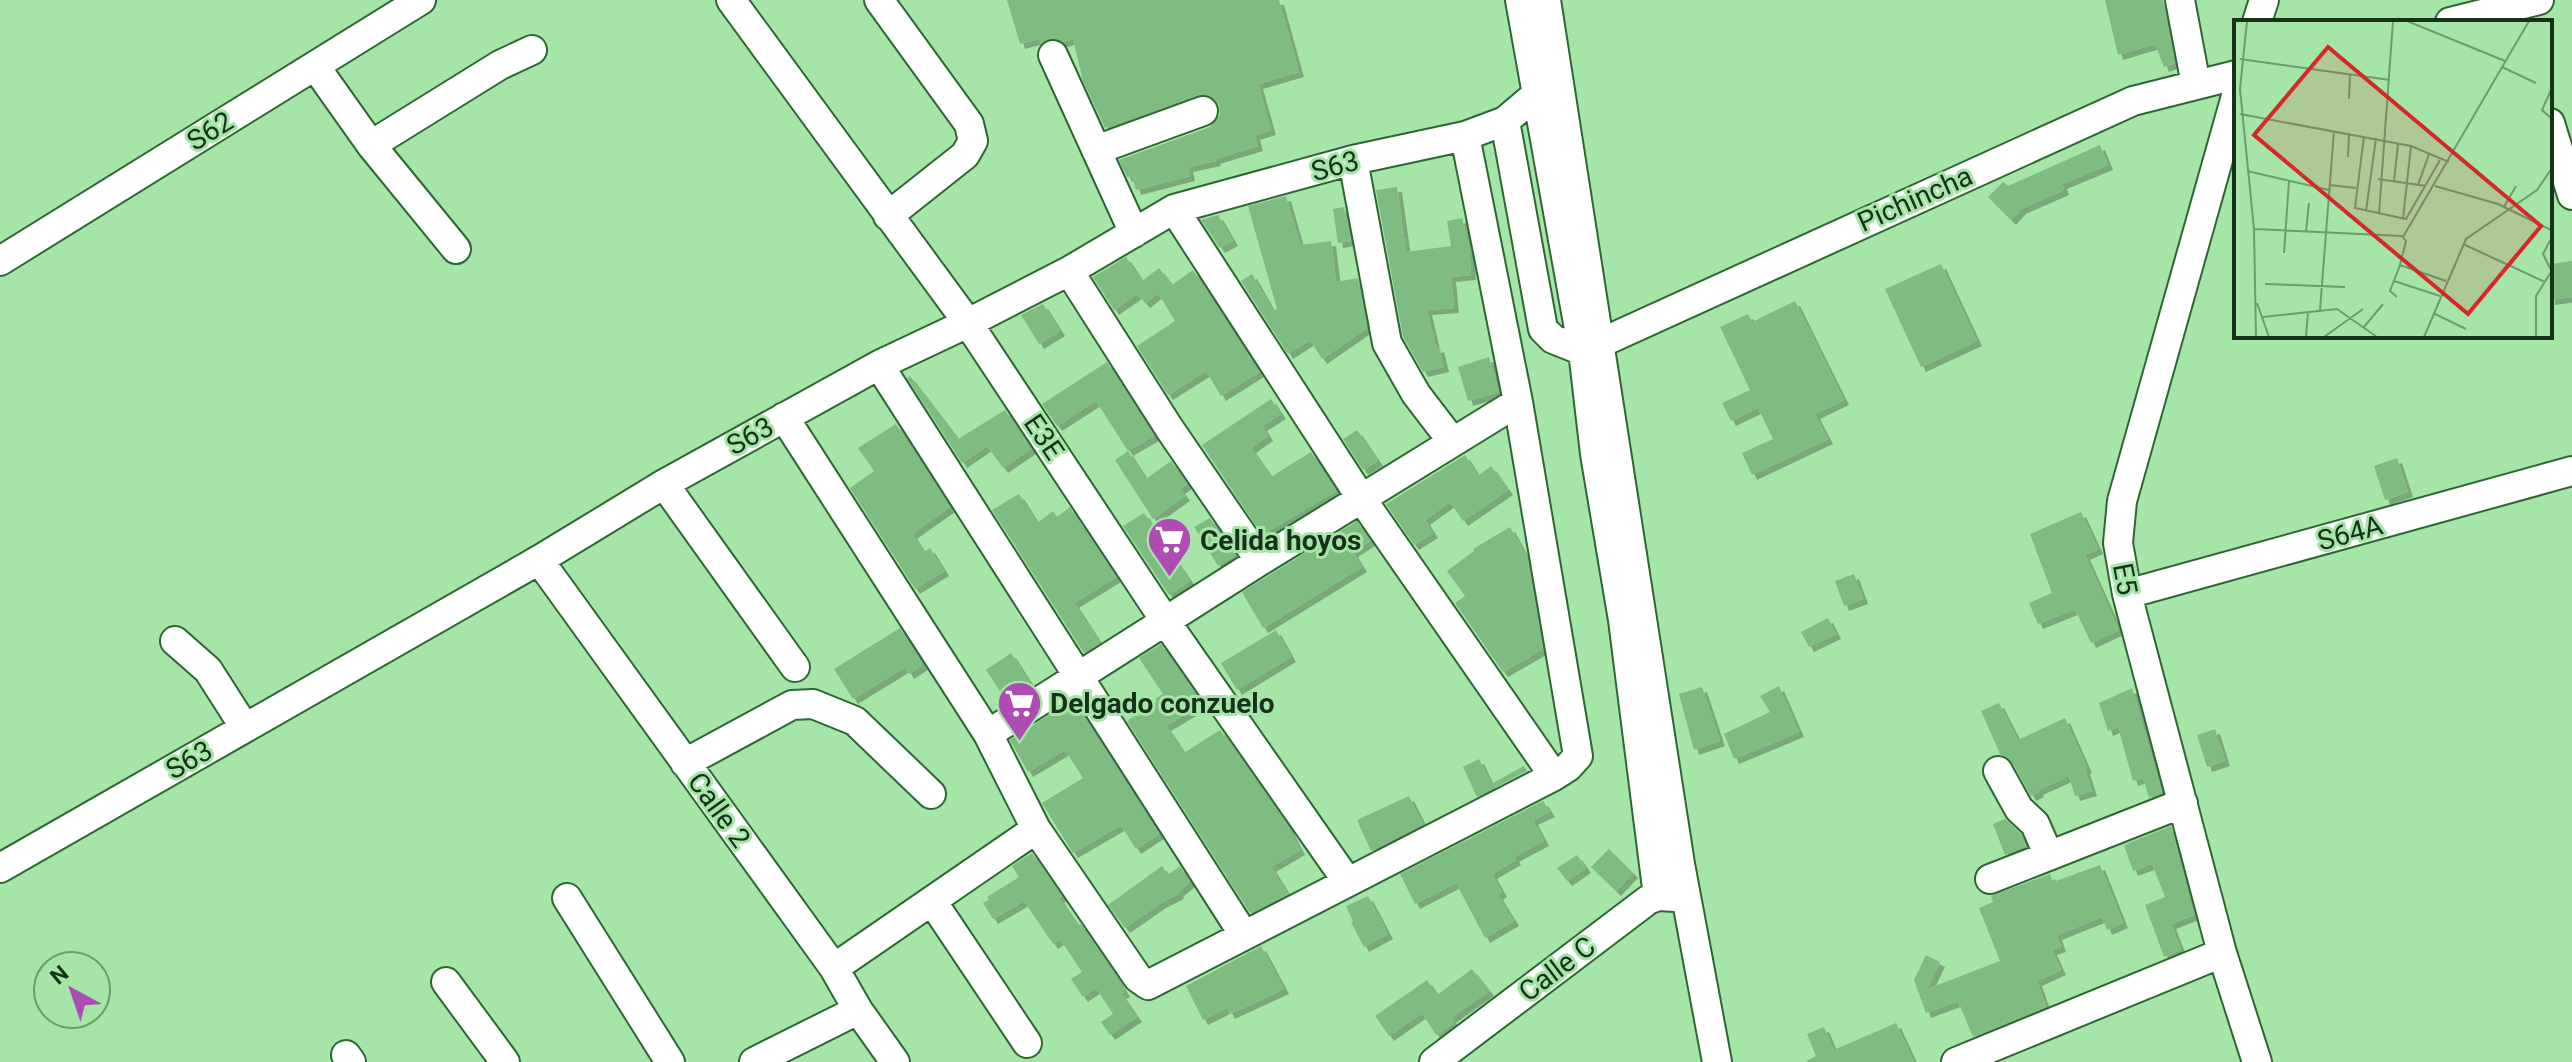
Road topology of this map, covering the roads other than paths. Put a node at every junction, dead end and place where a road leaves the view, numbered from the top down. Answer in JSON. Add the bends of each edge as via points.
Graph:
{"nodes":[{"id":1,"x":421,"y":0,"type":"edge"},
{"id":2,"x":731,"y":0,"type":"edge"},
{"id":3,"x":879,"y":0,"type":"edge"},
{"id":4,"x":1520,"y":0,"type":"edge"},
{"id":5,"x":1546,"y":0,"type":"edge"},
{"id":6,"x":2180,"y":0,"type":"edge"},
{"id":7,"x":2264,"y":0,"type":"edge"},
{"id":8,"x":2524,"y":9,"type":"edge"},
{"id":9,"x":2258,"y":20,"type":"edge"},
{"id":10,"x":2461,"y":20,"type":"edge"},
{"id":11,"x":532,"y":50,"type":"dead end"},
{"id":12,"x":1053,"y":55,"type":"dead end"},
{"id":13,"x":315,"y":66,"type":"junction"},
{"id":14,"x":2234,"y":76,"type":"edge"},
{"id":15,"x":2196,"y":85,"type":"junction"},
{"id":16,"x":1537,"y":94,"type":"junction"},
{"id":17,"x":2234,"y":103,"type":"edge"},
{"id":18,"x":1203,"y":111,"type":"dead end"},
{"id":19,"x":1505,"y":121,"type":"junction"},
{"id":20,"x":2552,"y":130,"type":"edge"},
{"id":21,"x":1465,"y":136,"type":"junction"},
{"id":22,"x":371,"y":145,"type":"junction"},
{"id":23,"x":1096,"y":150,"type":"junction"},
{"id":24,"x":1353,"y":160,"type":"junction"},
{"id":25,"x":2572,"y":195,"type":"edge"},
{"id":26,"x":1174,"y":209,"type":"junction"},
{"id":27,"x":888,"y":216,"type":"junction"},
{"id":28,"x":1134,"y":233,"type":"junction"},
{"id":29,"x":456,"y":249,"type":"dead end"},
{"id":30,"x":0,"y":261,"type":"edge"},
{"id":31,"x":1069,"y":271,"type":"junction"},
{"id":32,"x":968,"y":323,"type":"junction"},
{"id":33,"x":1591,"y":346,"type":"junction"},
{"id":34,"x":879,"y":365,"type":"junction"},
{"id":35,"x":1518,"y":402,"type":"junction"},
{"id":36,"x":784,"y":417,"type":"junction"},
{"id":37,"x":1452,"y":441,"type":"junction"},
{"id":38,"x":2572,"y":471,"type":"edge"},
{"id":39,"x":664,"y":484,"type":"junction"},
{"id":40,"x":1361,"y":498,"type":"junction"},
{"id":41,"x":539,"y":560,"type":"junction"},
{"id":42,"x":1260,"y":561,"type":"junction"},
{"id":43,"x":2127,"y":594,"type":"junction"},
{"id":44,"x":1166,"y":622,"type":"junction"},
{"id":45,"x":175,"y":641,"type":"dead end"},
{"id":46,"x":795,"y":667,"type":"dead end"},
{"id":47,"x":1080,"y":676,"type":"junction"},
{"id":48,"x":245,"y":728,"type":"junction"},
{"id":49,"x":988,"y":734,"type":"junction"},
{"id":50,"x":685,"y":763,"type":"junction"},
{"id":51,"x":1998,"y":771,"type":"dead end"},
{"id":52,"x":1554,"y":776,"type":"junction"},
{"id":53,"x":931,"y":794,"type":"dead end"},
{"id":54,"x":2183,"y":803,"type":"junction"},
{"id":55,"x":1036,"y":829,"type":"junction"},
{"id":56,"x":2049,"y":856,"type":"junction"},
{"id":57,"x":0,"y":868,"type":"edge"},
{"id":58,"x":1990,"y":879,"type":"dead end"},
{"id":59,"x":1347,"y":881,"type":"junction"},
{"id":60,"x":1658,"y":896,"type":"junction"},
{"id":61,"x":567,"y":898,"type":"dead end"},
{"id":62,"x":1687,"y":898,"type":"junction"},
{"id":63,"x":932,"y":901,"type":"junction"},
{"id":64,"x":1244,"y":935,"type":"junction"},
{"id":65,"x":2222,"y":953,"type":"junction"},
{"id":66,"x":834,"y":968,"type":"junction"},
{"id":67,"x":446,"y":982,"type":"dead end"},
{"id":68,"x":858,"y":1010,"type":"junction"},
{"id":69,"x":1027,"y":1043,"type":"dead end"},
{"id":70,"x":505,"y":1062,"type":"edge"},
{"id":71,"x":670,"y":1062,"type":"edge"},
{"id":72,"x":754,"y":1062,"type":"edge"},
{"id":73,"x":895,"y":1062,"type":"edge"},
{"id":74,"x":1434,"y":1062,"type":"edge"},
{"id":75,"x":1717,"y":1062,"type":"edge"},
{"id":76,"x":1738,"y":1062,"type":"edge"},
{"id":77,"x":1956,"y":1062,"type":"edge"},
{"id":78,"x":2257,"y":1062,"type":"edge"}],
"edges":[{"from":1,"to":13,"type":"street","name":"S62"},
{"from":2,"to":27,"type":"street","name":"E3E"},
{"from":3,"to":27,"type":"street","via":[[969,124],[973,141],[965,155]]},
{"from":4,"to":16,"type":"street"},
{"from":5,"to":33,"type":"street"},
{"from":6,"to":15,"type":"street"},
{"from":7,"to":9,"type":"street"},
{"from":8,"to":10,"type":"street"},
{"from":11,"to":22,"type":"street"},
{"from":12,"to":23,"type":"street"},
{"from":13,"to":22,"type":"street"},
{"from":13,"to":30,"type":"street","name":"S62"},
{"from":14,"to":15,"type":"street","name":"Pichincha"},
{"from":15,"to":33,"type":"street","name":"Pichincha","via":[[2133,101]]},
{"from":16,"to":19,"type":"street","name":"S63"},
{"from":16,"to":33,"type":"street"},
{"from":17,"to":43,"type":"street","name":"E5","via":[[2122,501],[2118,543]]},
{"from":18,"to":23,"type":"street"},
{"from":19,"to":21,"type":"street","name":"S63"},
{"from":19,"to":33,"type":"street","via":[[1543,329],[1553,339]]},
{"from":20,"to":25,"type":"street"},
{"from":21,"to":24,"type":"street","name":"S63"},
{"from":21,"to":35,"type":"street"},
{"from":22,"to":29,"type":"street"},
{"from":23,"to":28,"type":"street"},
{"from":24,"to":26,"type":"street","name":"S63"},
{"from":24,"to":37,"type":"street","via":[[1387,343],[1416,394]]},
{"from":26,"to":28,"type":"street","name":"S63"},
{"from":26,"to":40,"type":"street"},
{"from":27,"to":32,"type":"street","name":"E3E"},
{"from":28,"to":31,"type":"street","name":"S63"},
{"from":31,"to":32,"type":"street","name":"S63"},
{"from":31,"to":42,"type":"street"},
{"from":32,"to":34,"type":"street","name":"S63"},
{"from":32,"to":44,"type":"street","name":"E3E"},
{"from":33,"to":60,"type":"street","via":[[1595,454],[1623,620]]},
{"from":33,"to":62,"type":"street"},
{"from":34,"to":36,"type":"street","name":"S63"},
{"from":34,"to":47,"type":"street"},
{"from":35,"to":37,"type":"street"},
{"from":35,"to":52,"type":"street","via":[[1578,756]]},
{"from":36,"to":39,"type":"street","name":"S63"},
{"from":36,"to":49,"type":"street"},
{"from":37,"to":40,"type":"street"},
{"from":38,"to":43,"type":"street","name":"S64A"},
{"from":39,"to":41,"type":"street","name":"S63"},
{"from":39,"to":46,"type":"street"},
{"from":40,"to":42,"type":"street"},
{"from":40,"to":52,"type":"street"},
{"from":41,"to":48,"type":"street","name":"S63"},
{"from":41,"to":50,"type":"street","name":"Calle 2"},
{"from":42,"to":44,"type":"street"},
{"from":43,"to":54,"type":"street","name":"E5"},
{"from":44,"to":47,"type":"street"},
{"from":44,"to":59,"type":"street","name":"E3E"},
{"from":45,"to":48,"type":"street","via":[[208,670]]},
{"from":47,"to":49,"type":"street"},
{"from":47,"to":64,"type":"street"},
{"from":48,"to":57,"type":"street","name":"S63"},
{"from":49,"to":55,"type":"street"},
{"from":50,"to":53,"type":"street","via":[[792,705],[813,704],[855,721]]},
{"from":50,"to":66,"type":"street","name":"Calle 2"},
{"from":51,"to":56,"type":"street","via":[[2019,809],[2035,824]]},
{"from":52,"to":59,"type":"street"},
{"from":54,"to":56,"type":"street"},
{"from":54,"to":65,"type":"street","name":"E5"},
{"from":55,"to":63,"type":"street"},
{"from":55,"to":64,"type":"street","via":[[1143,983]]},
{"from":56,"to":58,"type":"street"},
{"from":59,"to":64,"type":"street"},
{"from":60,"to":62,"type":"street"},
{"from":60,"to":74,"type":"street","name":"Calle C"},
{"from":61,"to":71,"type":"street"},
{"from":62,"to":75,"type":"street"},
{"from":62,"to":76,"type":"street","via":[[1702,911],[1712,975]]},
{"from":63,"to":66,"type":"street"},
{"from":63,"to":69,"type":"street"},
{"from":65,"to":77,"type":"street"},
{"from":65,"to":78,"type":"street","name":"E5"},
{"from":66,"to":68,"type":"street","name":"Calle 2"},
{"from":67,"to":70,"type":"street"},
{"from":68,"to":72,"type":"street"},
{"from":68,"to":73,"type":"street","name":"Calle 2"}]}
